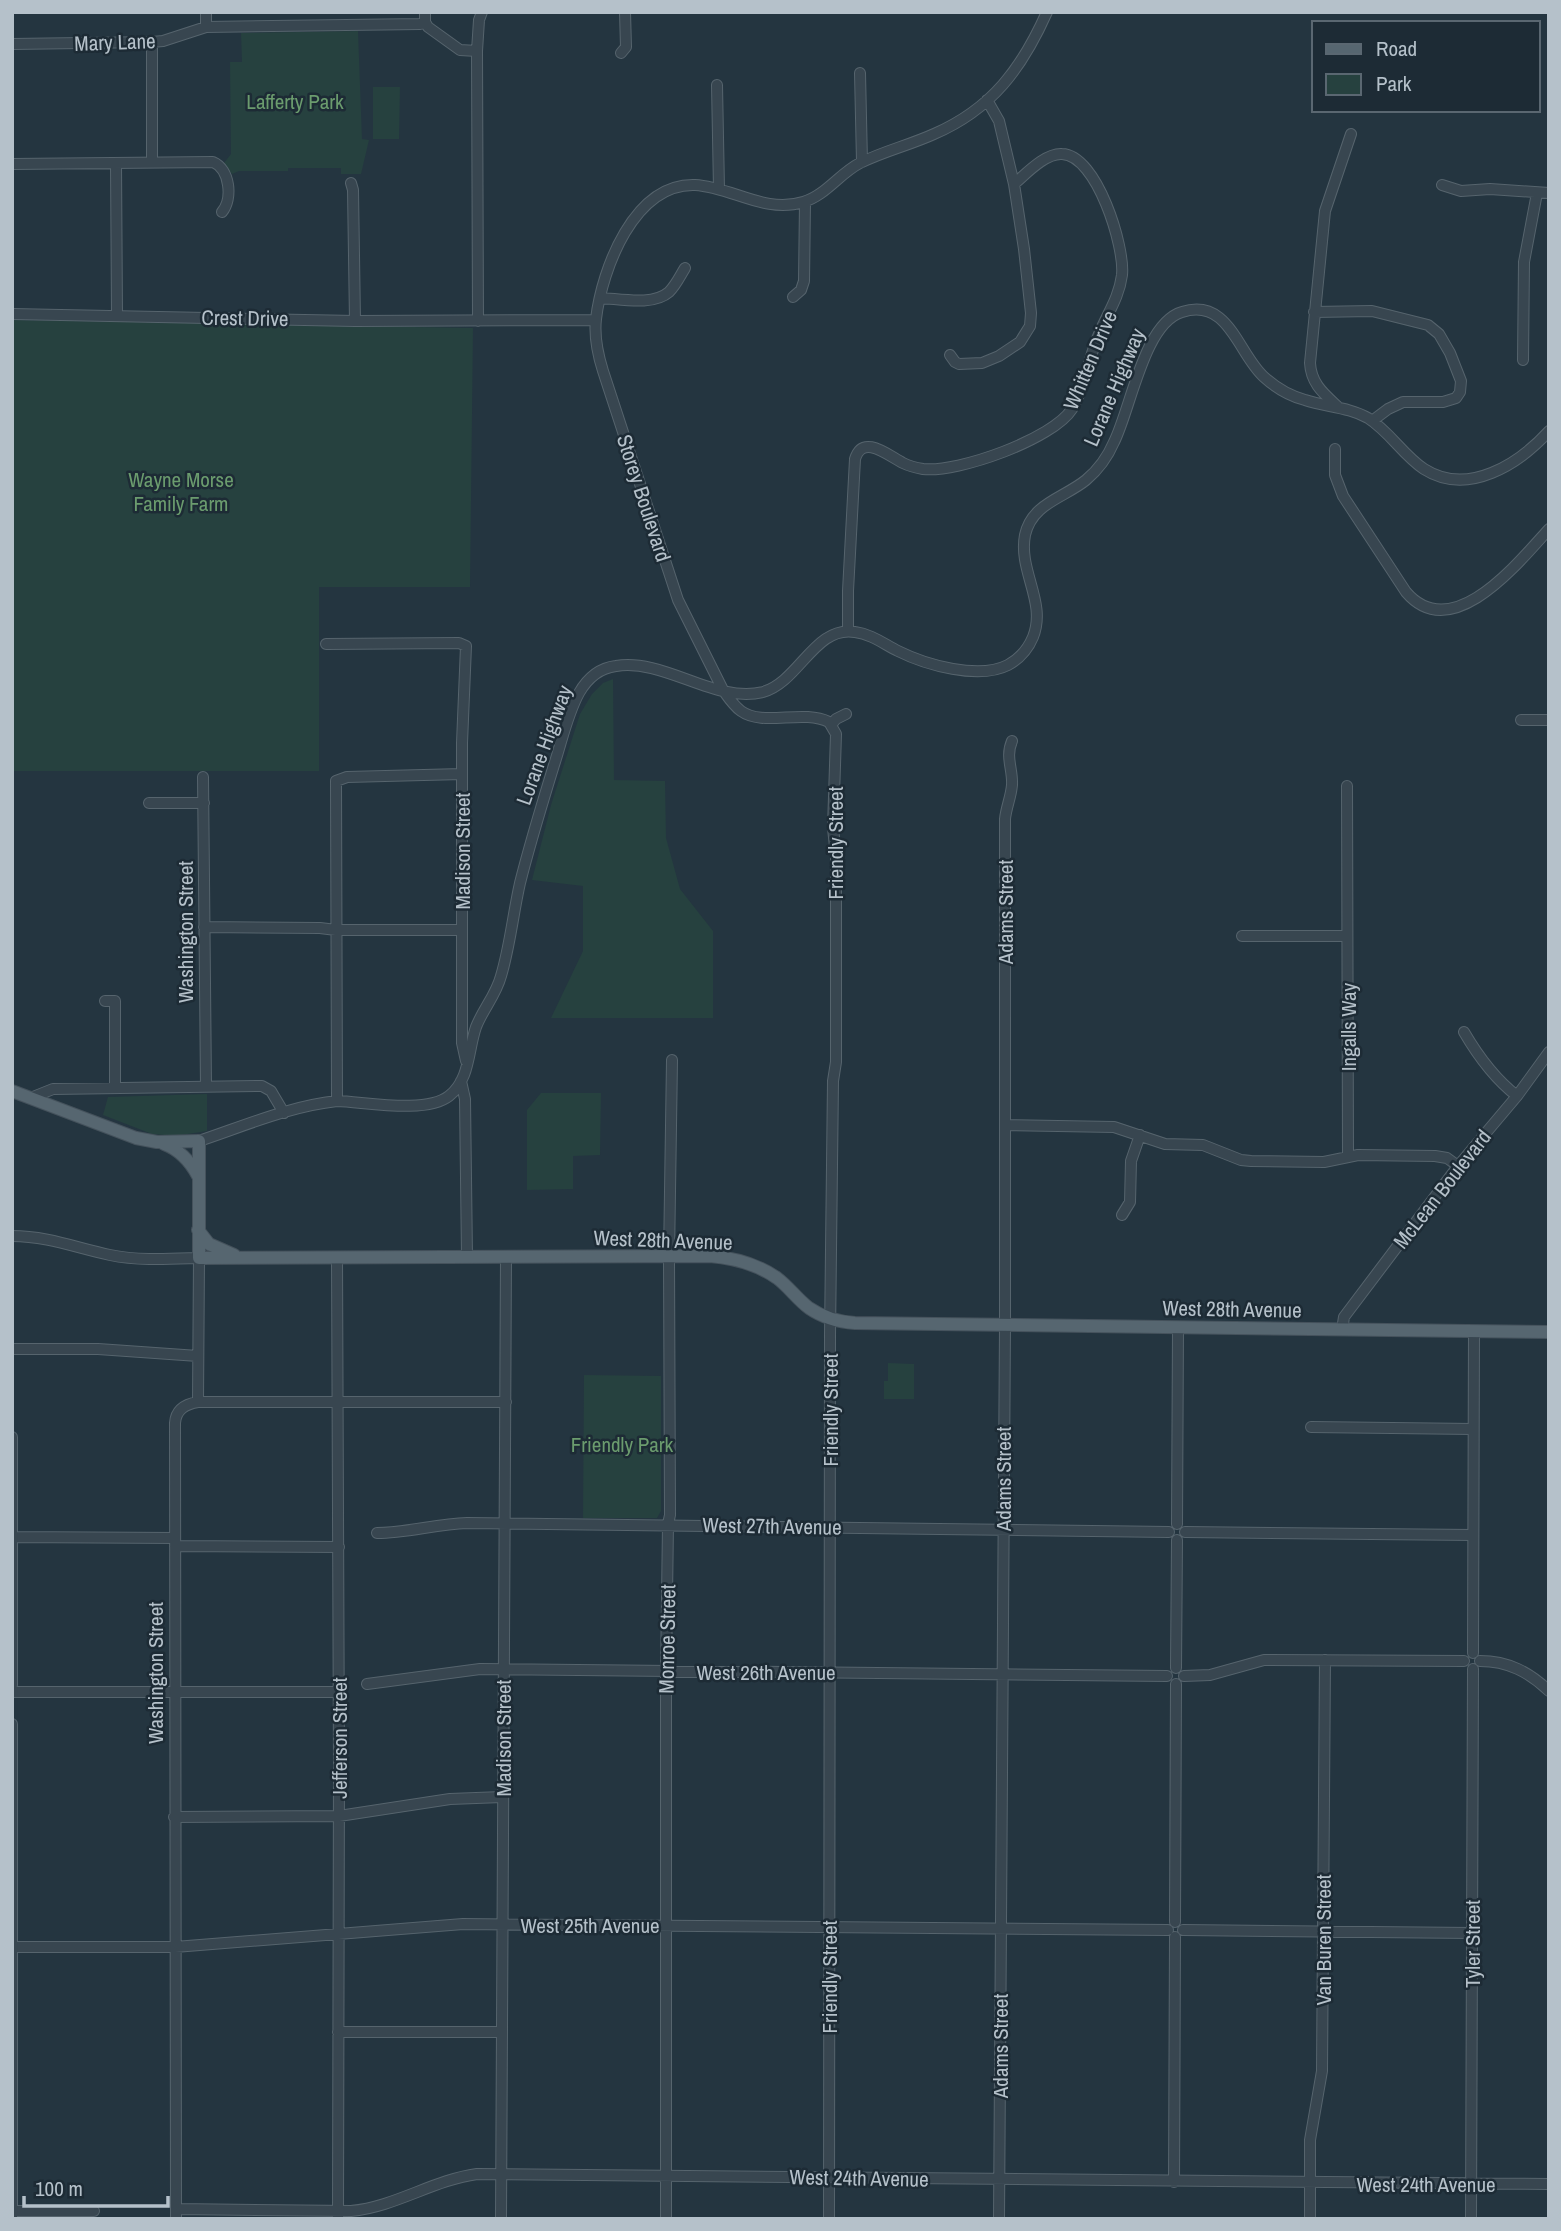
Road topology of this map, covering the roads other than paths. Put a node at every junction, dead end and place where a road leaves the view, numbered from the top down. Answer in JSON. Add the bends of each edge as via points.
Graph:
{"nodes":[{"id":1,"x":206,"y":12,"type":"edge"},
{"id":2,"x":625,"y":12,"type":"edge"},
{"id":3,"x":1046,"y":12,"type":"edge"},
{"id":4,"x":480,"y":15,"type":"edge"},
{"id":5,"x":425,"y":17,"type":"edge"},
{"id":6,"x":206,"y":27,"type":"junction"},
{"id":7,"x":152,"y":43,"type":"junction"},
{"id":8,"x":12,"y":44,"type":"edge"},
{"id":9,"x":477,"y":51,"type":"junction"},
{"id":10,"x":621,"y":53,"type":"dead end"},
{"id":11,"x":860,"y":73,"type":"dead end"},
{"id":12,"x":717,"y":85,"type":"dead end"},
{"id":13,"x":987,"y":100,"type":"junction"},
{"id":14,"x":1351,"y":134,"type":"dead end"},
{"id":15,"x":152,"y":162,"type":"junction"},
{"id":16,"x":862,"y":162,"type":"junction"},
{"id":17,"x":116,"y":163,"type":"junction"},
{"id":18,"x":12,"y":164,"type":"edge"},
{"id":19,"x":351,"y":183,"type":"dead end"},
{"id":20,"x":1014,"y":184,"type":"junction"},
{"id":21,"x":1442,"y":185,"type":"dead end"},
{"id":22,"x":719,"y":190,"type":"junction"},
{"id":23,"x":1537,"y":193,"type":"junction"},
{"id":24,"x":1549,"y":193,"type":"edge"},
{"id":25,"x":806,"y":202,"type":"junction"},
{"id":26,"x":222,"y":212,"type":"dead end"},
{"id":27,"x":685,"y":268,"type":"dead end"},
{"id":28,"x":601,"y":298,"type":"junction"},
{"id":29,"x":793,"y":298,"type":"dead end"},
{"id":30,"x":1314,"y":312,"type":"junction"},
{"id":31,"x":12,"y":314,"type":"edge"},
{"id":32,"x":117,"y":316,"type":"junction"},
{"id":33,"x":596,"y":320,"type":"junction"},
{"id":34,"x":355,"y":321,"type":"junction"},
{"id":35,"x":478,"y":321,"type":"junction"},
{"id":36,"x":950,"y":355,"type":"dead end"},
{"id":37,"x":1523,"y":360,"type":"dead end"},
{"id":38,"x":1339,"y":408,"type":"junction"},
{"id":39,"x":1372,"y":421,"type":"junction"},
{"id":40,"x":1549,"y":431,"type":"edge"},
{"id":41,"x":1335,"y":449,"type":"dead end"},
{"id":42,"x":1549,"y":529,"type":"edge"},
{"id":43,"x":848,"y":631,"type":"junction"},
{"id":44,"x":326,"y":645,"type":"dead end"},
{"id":45,"x":723,"y":690,"type":"junction"},
{"id":46,"x":846,"y":714,"type":"dead end"},
{"id":47,"x":1521,"y":720,"type":"dead end"},
{"id":48,"x":1549,"y":720,"type":"edge"},
{"id":49,"x":831,"y":725,"type":"junction"},
{"id":50,"x":1012,"y":741,"type":"dead end"},
{"id":51,"x":462,"y":774,"type":"junction"},
{"id":52,"x":203,"y":777,"type":"dead end"},
{"id":53,"x":1346,"y":786,"type":"dead end"},
{"id":54,"x":149,"y":803,"type":"dead end"},
{"id":55,"x":204,"y":803,"type":"junction"},
{"id":56,"x":204,"y":927,"type":"junction"},
{"id":57,"x":336,"y":930,"type":"junction"},
{"id":58,"x":462,"y":930,"type":"junction"},
{"id":59,"x":1242,"y":936,"type":"dead end"},
{"id":60,"x":1347,"y":936,"type":"junction"},
{"id":61,"x":104,"y":1001,"type":"dead end"},
{"id":62,"x":1464,"y":1032,"type":"dead end"},
{"id":63,"x":1549,"y":1052,"type":"edge"},
{"id":64,"x":672,"y":1060,"type":"dead end"},
{"id":65,"x":467,"y":1063,"type":"junction"},
{"id":66,"x":461,"y":1081,"type":"junction"},
{"id":67,"x":206,"y":1086,"type":"junction"},
{"id":68,"x":115,"y":1087,"type":"junction"},
{"id":69,"x":12,"y":1091,"type":"edge"},
{"id":70,"x":1517,"y":1096,"type":"junction"},
{"id":71,"x":33,"y":1097,"type":"junction"},
{"id":72,"x":337,"y":1101,"type":"junction"},
{"id":73,"x":284,"y":1113,"type":"junction"},
{"id":74,"x":1005,"y":1125,"type":"junction"},
{"id":75,"x":1140,"y":1135,"type":"junction"},
{"id":76,"x":199,"y":1141,"type":"junction"},
{"id":77,"x":157,"y":1142,"type":"junction"},
{"id":78,"x":1348,"y":1156,"type":"junction"},
{"id":79,"x":1458,"y":1166,"type":"junction"},
{"id":80,"x":199,"y":1178,"type":"junction"},
{"id":81,"x":1122,"y":1215,"type":"dead end"},
{"id":82,"x":198,"y":1230,"type":"junction"},
{"id":83,"x":12,"y":1236,"type":"edge"},
{"id":84,"x":669,"y":1256,"type":"junction"},
{"id":85,"x":337,"y":1257,"type":"junction"},
{"id":86,"x":467,"y":1257,"type":"junction"},
{"id":87,"x":506,"y":1257,"type":"junction"},
{"id":88,"x":198,"y":1258,"type":"junction"},
{"id":89,"x":244,"y":1258,"type":"junction"},
{"id":90,"x":830,"y":1318,"type":"junction"},
{"id":91,"x":1004,"y":1326,"type":"junction"},
{"id":92,"x":1178,"y":1328,"type":"junction"},
{"id":93,"x":1342,"y":1330,"type":"junction"},
{"id":94,"x":1474,"y":1331,"type":"junction"},
{"id":95,"x":1549,"y":1332,"type":"edge"},
{"id":96,"x":12,"y":1349,"type":"edge"},
{"id":97,"x":198,"y":1356,"type":"junction"},
{"id":98,"x":198,"y":1402,"type":"junction"},
{"id":99,"x":338,"y":1402,"type":"junction"},
{"id":100,"x":506,"y":1402,"type":"junction"},
{"id":101,"x":1311,"y":1427,"type":"dead end"},
{"id":102,"x":1473,"y":1429,"type":"junction"},
{"id":103,"x":12,"y":1437,"type":"edge"},
{"id":104,"x":506,"y":1524,"type":"junction"},
{"id":105,"x":668,"y":1524,"type":"junction"},
{"id":106,"x":830,"y":1527,"type":"junction"},
{"id":107,"x":1003,"y":1529,"type":"junction"},
{"id":108,"x":1177,"y":1532,"type":"junction"},
{"id":109,"x":377,"y":1533,"type":"dead end"},
{"id":110,"x":1472,"y":1535,"type":"junction"},
{"id":111,"x":13,"y":1537,"type":"edge"},
{"id":112,"x":175,"y":1542,"type":"junction"},
{"id":113,"x":339,"y":1547,"type":"junction"},
{"id":114,"x":1325,"y":1660,"type":"junction"},
{"id":115,"x":1473,"y":1661,"type":"junction"},
{"id":116,"x":503,"y":1669,"type":"junction"},
{"id":117,"x":666,"y":1671,"type":"junction"},
{"id":118,"x":830,"y":1673,"type":"junction"},
{"id":119,"x":1002,"y":1674,"type":"junction"},
{"id":120,"x":1176,"y":1676,"type":"junction"},
{"id":121,"x":366,"y":1684,"type":"dead end"},
{"id":122,"x":12,"y":1685,"type":"edge"},
{"id":123,"x":1549,"y":1691,"type":"edge"},
{"id":124,"x":12,"y":1692,"type":"edge"},
{"id":125,"x":339,"y":1692,"type":"junction"},
{"id":126,"x":174,"y":1693,"type":"junction"},
{"id":127,"x":12,"y":1724,"type":"edge"},
{"id":128,"x":502,"y":1797,"type":"junction"},
{"id":129,"x":339,"y":1816,"type":"junction"},
{"id":130,"x":174,"y":1817,"type":"junction"},
{"id":131,"x":502,"y":1924,"type":"junction"},
{"id":132,"x":667,"y":1925,"type":"junction"},
{"id":133,"x":829,"y":1927,"type":"junction"},
{"id":134,"x":1000,"y":1928,"type":"junction"},
{"id":135,"x":1175,"y":1930,"type":"junction"},
{"id":136,"x":1323,"y":1932,"type":"junction"},
{"id":137,"x":1472,"y":1933,"type":"junction"},
{"id":138,"x":339,"y":1934,"type":"junction"},
{"id":139,"x":13,"y":1947,"type":"edge"},
{"id":140,"x":175,"y":1947,"type":"junction"},
{"id":141,"x":338,"y":2032,"type":"junction"},
{"id":142,"x":501,"y":2032,"type":"junction"},
{"id":143,"x":501,"y":2174,"type":"junction"},
{"id":144,"x":666,"y":2176,"type":"junction"},
{"id":145,"x":829,"y":2178,"type":"junction"},
{"id":146,"x":999,"y":2180,"type":"junction"},
{"id":147,"x":1174,"y":2182,"type":"junction"},
{"id":148,"x":1310,"y":2183,"type":"junction"},
{"id":149,"x":1471,"y":2184,"type":"junction"},
{"id":150,"x":1549,"y":2185,"type":"edge"},
{"id":151,"x":12,"y":2211,"type":"edge"},
{"id":152,"x":94,"y":2211,"type":"dead end"},
{"id":153,"x":176,"y":2214,"type":"edge"},
{"id":154,"x":338,"y":2215,"type":"edge"},
{"id":155,"x":12,"y":2219,"type":"edge"},
{"id":156,"x":501,"y":2219,"type":"edge"},
{"id":157,"x":666,"y":2219,"type":"edge"},
{"id":158,"x":829,"y":2219,"type":"edge"},
{"id":159,"x":999,"y":2219,"type":"edge"},
{"id":160,"x":1310,"y":2219,"type":"edge"},
{"id":161,"x":1471,"y":2219,"type":"edge"}],
"edges":[{"from":1,"to":6,"type":"street"},
{"from":2,"to":10,"type":"street","via":[[626,47]]},
{"from":3,"to":13,"type":"street","via":[[1017,69]]},
{"from":4,"to":9,"type":"street"},
{"from":5,"to":6,"type":"street","name":"Mary Lane","via":[[420,24]]},
{"from":5,"to":9,"type":"street","via":[[460,50]]},
{"from":6,"to":7,"type":"street","name":"Mary Lane"},
{"from":7,"to":8,"type":"street","name":"Mary Lane"},
{"from":7,"to":15,"type":"street"},
{"from":9,"to":35,"type":"street"},
{"from":11,"to":16,"type":"street"},
{"from":12,"to":22,"type":"street"},
{"from":13,"to":16,"type":"street","via":[[943,130]]},
{"from":13,"to":20,"type":"street","via":[[999,121]]},
{"from":14,"to":30,"type":"street","via":[[1325,211]]},
{"from":15,"to":17,"type":"street"},
{"from":15,"to":26,"type":"street","via":[[220,166],[227,179],[228,203]]},
{"from":16,"to":25,"type":"street"},
{"from":17,"to":18,"type":"street"},
{"from":17,"to":32,"type":"street"},
{"from":19,"to":34,"type":"street"},
{"from":20,"to":36,"type":"street","via":[[1030,326],[1020,342],[991,360],[959,364]]},
{"from":20,"to":43,"type":"street","name":"Whitten Drive","via":[[1051,157],[1059,154],[1076,159],[1092,178],[1116,230],[1122,262],[1118,295],[1071,410],[1058,424],[999,454],[931,469],[909,465],[878,448],[864,448],[856,455]]},
{"from":21,"to":23,"type":"street","via":[[1461,191]]},
{"from":22,"to":25,"type":"street","name":"Storey Boulevard","via":[[763,204]]},
{"from":22,"to":28,"type":"street","name":"Storey Boulevard","via":[[683,186],[650,200],[609,261]]},
{"from":23,"to":24,"type":"street"},
{"from":23,"to":37,"type":"street","via":[[1524,262]]},
{"from":25,"to":29,"type":"street","via":[[804,281]]},
{"from":27,"to":28,"type":"street","via":[[671,290],[652,300]]},
{"from":28,"to":33,"type":"street","name":"Storey Boulevard"},
{"from":30,"to":38,"type":"street","via":[[1311,373],[1320,390]]},
{"from":30,"to":39,"type":"street","via":[[1372,310],[1433,328],[1450,353],[1458,371],[1459,395],[1443,402],[1404,402]]},
{"from":31,"to":32,"type":"street","name":"Crest Drive"},
{"from":32,"to":34,"type":"street","name":"Crest Drive"},
{"from":33,"to":35,"type":"street","name":"Crest Drive"},
{"from":33,"to":45,"type":"street","name":"Storey Boulevard","via":[[603,372],[678,600]]},
{"from":34,"to":35,"type":"street","name":"Crest Drive"},
{"from":38,"to":39,"type":"street","name":"Lorane Highway"},
{"from":38,"to":43,"type":"street","name":"Lorane Highway","via":[[1293,396],[1266,379],[1216,315],[1197,310],[1176,314],[1149,345],[1106,458],[1087,480],[1042,507],[1028,526],[1024,555],[1038,618],[1024,652],[1001,668],[957,670],[909,657],[873,637]]},
{"from":39,"to":40,"type":"street","name":"Lorane Highway","via":[[1424,469],[1451,480],[1479,478],[1509,465]]},
{"from":41,"to":42,"type":"street","via":[[1335,475],[1343,496],[1406,592],[1427,609],[1449,610],[1473,600],[1518,564]]},
{"from":43,"to":45,"type":"street","name":"Lorane Highway","via":[[819,645],[775,688],[746,694]]},
{"from":44,"to":51,"type":"street","name":"Madison Street","via":[[465,644]]},
{"from":45,"to":49,"type":"street","via":[[749,716],[811,717]]},
{"from":45,"to":65,"type":"street","name":"Lorane Highway","via":[[629,665],[599,671],[578,694],[520,884],[500,981],[477,1026]]},
{"from":46,"to":49,"type":"street"},
{"from":47,"to":48,"type":"street"},
{"from":49,"to":90,"type":"street","name":"Friendly Street","via":[[837,744]]},
{"from":50,"to":74,"type":"street","name":"Adams Street","via":[[1008,754],[1012,787],[1004,819]]},
{"from":51,"to":57,"type":"street","via":[[339,778],[335,783]]},
{"from":51,"to":58,"type":"street","name":"Madison Street"},
{"from":52,"to":55,"type":"street","name":"Washington Street"},
{"from":53,"to":60,"type":"street","name":"Ingalls Way"},
{"from":54,"to":55,"type":"street"},
{"from":55,"to":56,"type":"street","name":"Washington Street"},
{"from":56,"to":57,"type":"street"},
{"from":56,"to":67,"type":"street","name":"Washington Street"},
{"from":57,"to":58,"type":"street"},
{"from":57,"to":72,"type":"street"},
{"from":58,"to":65,"type":"street","name":"Madison Street","via":[[462,1043]]},
{"from":59,"to":60,"type":"street"},
{"from":60,"to":78,"type":"street","name":"Ingalls Way"},
{"from":61,"to":68,"type":"street","via":[[115,1001]]},
{"from":62,"to":70,"type":"street","via":[[1489,1069]]},
{"from":63,"to":70,"type":"street","name":"McLean Boulevard"},
{"from":64,"to":84,"type":"street","name":"Monroe Street"},
{"from":65,"to":66,"type":"street","name":"Lorane Highway"},
{"from":66,"to":72,"type":"street","via":[[451,1095],[429,1105]]},
{"from":66,"to":86,"type":"street","via":[[466,1099]]},
{"from":67,"to":68,"type":"street"},
{"from":67,"to":73,"type":"street","via":[[265,1086]]},
{"from":68,"to":71,"type":"street","via":[[53,1089]]},
{"from":69,"to":71,"type":"main road"},
{"from":70,"to":79,"type":"street","name":"McLean Boulevard"},
{"from":71,"to":77,"type":"main road"},
{"from":72,"to":73,"type":"street"},
{"from":73,"to":76,"type":"street"},
{"from":74,"to":75,"type":"street","via":[[1114,1126]]},
{"from":74,"to":91,"type":"street","name":"Adams Street"},
{"from":75,"to":78,"type":"street","via":[[1167,1144],[1203,1145],[1246,1161],[1324,1162]]},
{"from":75,"to":81,"type":"street","via":[[1130,1161],[1130,1202]]},
{"from":76,"to":77,"type":"main road"},
{"from":76,"to":80,"type":"main road"},
{"from":77,"to":80,"type":"main road","via":[[183,1155]]},
{"from":78,"to":79,"type":"street","via":[[1442,1156]]},
{"from":79,"to":93,"type":"street","name":"McLean Boulevard","via":[[1344,1317]]},
{"from":80,"to":82,"type":"main road"},
{"from":82,"to":88,"type":"main road"},
{"from":82,"to":89,"type":"main road","via":[[213,1247]]},
{"from":83,"to":88,"type":"street","name":"West 28th Avenue","via":[[41,1237],[136,1259]]},
{"from":84,"to":87,"type":"main road","name":"West 28th Avenue"},
{"from":84,"to":90,"type":"main road","name":"West 28th Avenue","via":[[710,1256],[750,1265],[777,1278],[809,1308]]},
{"from":84,"to":105,"type":"street","name":"Monroe Street"},
{"from":85,"to":86,"type":"main road","name":"West 28th Avenue"},
{"from":85,"to":89,"type":"main road","name":"West 28th Avenue"},
{"from":85,"to":99,"type":"street","name":"Jefferson Street"},
{"from":86,"to":87,"type":"main road","name":"West 28th Avenue"},
{"from":87,"to":100,"type":"street","name":"Madison Street"},
{"from":88,"to":89,"type":"main road","name":"West 28th Avenue"},
{"from":88,"to":97,"type":"street"},
{"from":90,"to":91,"type":"main road","name":"West 28th Avenue","via":[[864,1324]]},
{"from":90,"to":106,"type":"street","name":"Friendly Street"},
{"from":91,"to":92,"type":"main road","name":"West 28th Avenue"},
{"from":91,"to":107,"type":"street","name":"Adams Street"},
{"from":92,"to":93,"type":"main road","name":"West 28th Avenue"},
{"from":92,"to":108,"type":"street"},
{"from":93,"to":94,"type":"main road","name":"West 28th Avenue"},
{"from":94,"to":95,"type":"main road","name":"West 28th Avenue"},
{"from":94,"to":102,"type":"street","name":"Tyler Street"},
{"from":96,"to":97,"type":"street"},
{"from":97,"to":98,"type":"street"},
{"from":98,"to":99,"type":"street"},
{"from":98,"to":112,"type":"street","name":"Washington Street","via":[[182,1408],[175,1419]]},
{"from":99,"to":100,"type":"street"},
{"from":99,"to":113,"type":"street","name":"Jefferson Street"},
{"from":100,"to":104,"type":"street","name":"Madison Street"},
{"from":101,"to":102,"type":"street"},
{"from":102,"to":110,"type":"street","name":"Tyler Street"},
{"from":103,"to":111,"type":"street"},
{"from":104,"to":105,"type":"street","name":"West 27th Avenue"},
{"from":104,"to":109,"type":"street","name":"West 27th Avenue","via":[[453,1523]]},
{"from":104,"to":116,"type":"street","name":"Madison Street"},
{"from":105,"to":106,"type":"street","name":"West 27th Avenue"},
{"from":105,"to":117,"type":"street","name":"Monroe Street"},
{"from":106,"to":107,"type":"street","name":"West 27th Avenue"},
{"from":106,"to":118,"type":"street","name":"Friendly Street"},
{"from":107,"to":108,"type":"street","name":"West 27th Avenue"},
{"from":107,"to":119,"type":"street","name":"Adams Street"},
{"from":108,"to":110,"type":"street","name":"West 27th Avenue"},
{"from":108,"to":120,"type":"street"},
{"from":110,"to":115,"type":"street","name":"Tyler Street"},
{"from":111,"to":112,"type":"street"},
{"from":111,"to":122,"type":"street"},
{"from":112,"to":113,"type":"street"},
{"from":112,"to":126,"type":"street","name":"Washington Street"},
{"from":113,"to":125,"type":"street","name":"Jefferson Street"},
{"from":114,"to":115,"type":"street","name":"West 26th Avenue"},
{"from":114,"to":120,"type":"street","name":"West 26th Avenue","via":[[1264,1660],[1210,1675]]},
{"from":114,"to":136,"type":"street","name":"Van Buren Street"},
{"from":115,"to":123,"type":"street","name":"West 26th Avenue","via":[[1518,1668]]},
{"from":115,"to":137,"type":"street","name":"Tyler Street"},
{"from":116,"to":117,"type":"street","name":"West 26th Avenue"},
{"from":116,"to":121,"type":"street","name":"West 26th Avenue","via":[[461,1670]]},
{"from":116,"to":128,"type":"street","name":"Madison Street"},
{"from":117,"to":118,"type":"street","name":"West 26th Avenue"},
{"from":117,"to":132,"type":"street","name":"Monroe Street"},
{"from":118,"to":119,"type":"street","name":"West 26th Avenue"},
{"from":118,"to":133,"type":"street","name":"Friendly Street"},
{"from":119,"to":120,"type":"street","name":"West 26th Avenue"},
{"from":119,"to":134,"type":"street","name":"Adams Street"},
{"from":120,"to":135,"type":"street"},
{"from":124,"to":126,"type":"street"},
{"from":125,"to":126,"type":"street"},
{"from":125,"to":129,"type":"street","name":"Jefferson Street"},
{"from":126,"to":130,"type":"street","name":"Washington Street"},
{"from":127,"to":139,"type":"street"},
{"from":128,"to":129,"type":"street","via":[[450,1799]]},
{"from":128,"to":131,"type":"street","name":"Madison Street"},
{"from":129,"to":130,"type":"street"},
{"from":129,"to":138,"type":"street","name":"Jefferson Street"},
{"from":130,"to":140,"type":"street","name":"Washington Street"},
{"from":131,"to":132,"type":"street","name":"West 25th Avenue"},
{"from":131,"to":138,"type":"street","name":"West 25th Avenue"},
{"from":131,"to":142,"type":"street","name":"Madison Street"},
{"from":132,"to":133,"type":"street","name":"West 25th Avenue"},
{"from":132,"to":144,"type":"street","name":"Monroe Street"},
{"from":133,"to":134,"type":"street","name":"West 25th Avenue"},
{"from":133,"to":145,"type":"street","name":"Friendly Street"},
{"from":134,"to":135,"type":"street","name":"West 25th Avenue"},
{"from":134,"to":146,"type":"street","name":"Adams Street"},
{"from":135,"to":136,"type":"street","name":"West 25th Avenue"},
{"from":135,"to":147,"type":"street"},
{"from":136,"to":137,"type":"street","name":"West 25th Avenue"},
{"from":136,"to":148,"type":"street","name":"Van Buren Street","via":[[1322,2071],[1310,2140]]},
{"from":137,"to":149,"type":"street","name":"Tyler Street"},
{"from":138,"to":140,"type":"street","name":"West 25th Avenue"},
{"from":138,"to":141,"type":"street","name":"Jefferson Street"},
{"from":139,"to":140,"type":"street","name":"West 25th Avenue"},
{"from":139,"to":151,"type":"street"},
{"from":140,"to":153,"type":"street","name":"Washington Street"},
{"from":141,"to":142,"type":"street"},
{"from":141,"to":154,"type":"street","name":"Jefferson Street"},
{"from":142,"to":143,"type":"street","name":"Madison Street"},
{"from":143,"to":144,"type":"street","name":"West 24th Avenue"},
{"from":143,"to":154,"type":"street","name":"West 24th Avenue","via":[[461,2176],[382,2206]]},
{"from":143,"to":156,"type":"street","name":"Madison Street"},
{"from":144,"to":145,"type":"street","name":"West 24th Avenue"},
{"from":144,"to":157,"type":"street","name":"Monroe Street"},
{"from":145,"to":146,"type":"street","name":"West 24th Avenue"},
{"from":145,"to":158,"type":"street","name":"Friendly Street"},
{"from":146,"to":147,"type":"street","name":"West 24th Avenue"},
{"from":146,"to":159,"type":"street","name":"Adams Street"},
{"from":147,"to":148,"type":"street","name":"West 24th Avenue"},
{"from":148,"to":149,"type":"street","name":"West 24th Avenue"},
{"from":148,"to":160,"type":"street","name":"Van Buren Street"},
{"from":149,"to":150,"type":"street","name":"West 24th Avenue"},
{"from":149,"to":161,"type":"street","name":"Tyler Street"},
{"from":151,"to":152,"type":"street"},
{"from":151,"to":155,"type":"street"},
{"from":153,"to":154,"type":"street","name":"West 24th Avenue"}]}
